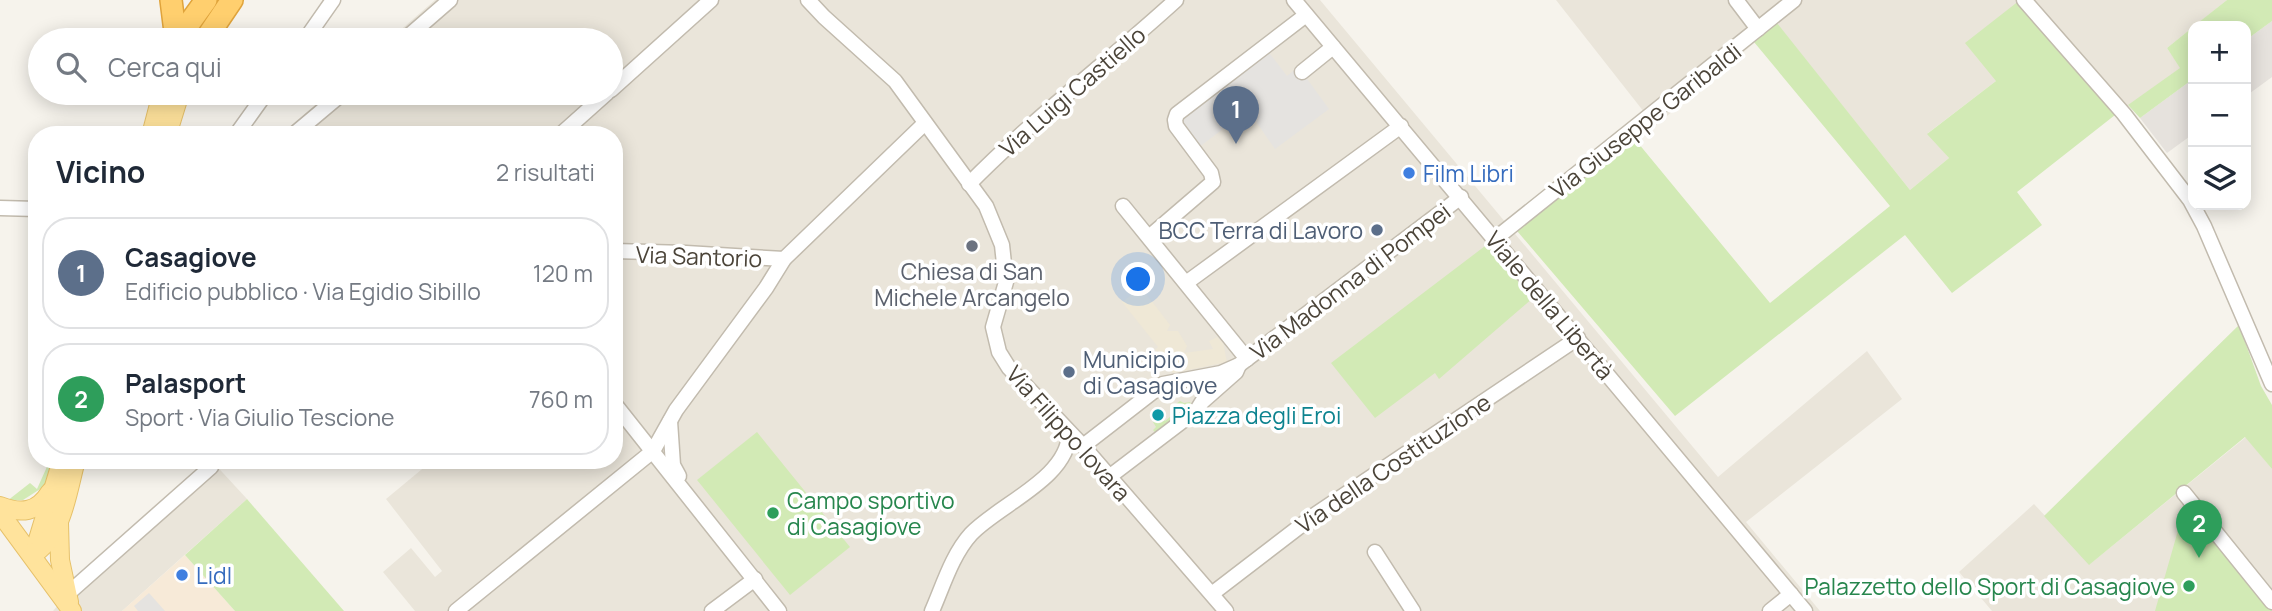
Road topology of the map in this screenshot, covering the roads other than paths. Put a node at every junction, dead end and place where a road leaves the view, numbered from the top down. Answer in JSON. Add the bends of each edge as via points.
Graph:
{"nodes":[{"id":1,"x":175,"y":0,"type":"edge"},
{"id":2,"x":186,"y":0,"type":"edge"},
{"id":3,"x":192,"y":0,"type":"edge"},
{"id":4,"x":199,"y":0,"type":"edge"},
{"id":5,"x":206,"y":0,"type":"edge"},
{"id":6,"x":219,"y":0,"type":"edge"},
{"id":7,"x":226,"y":0,"type":"edge"},
{"id":8,"x":232,"y":0,"type":"edge"},
{"id":9,"x":333,"y":0,"type":"edge"},
{"id":10,"x":450,"y":0,"type":"edge"},
{"id":11,"x":711,"y":0,"type":"edge"},
{"id":12,"x":808,"y":0,"type":"edge"},
{"id":13,"x":1176,"y":0,"type":"edge"},
{"id":14,"x":1294,"y":0,"type":"edge"},
{"id":15,"x":1736,"y":0,"type":"edge"},
{"id":16,"x":1794,"y":0,"type":"edge"},
{"id":17,"x":2024,"y":0,"type":"edge"},
{"id":18,"x":1306,"y":15,"type":"junction"},
{"id":19,"x":176,"y":28,"type":"edge"},
{"id":20,"x":179,"y":28,"type":"edge"},
{"id":21,"x":181,"y":28,"type":"edge"},
{"id":22,"x":183,"y":28,"type":"edge"},
{"id":23,"x":185,"y":28,"type":"edge"},
{"id":24,"x":208,"y":28,"type":"edge"},
{"id":25,"x":210,"y":28,"type":"edge"},
{"id":26,"x":212,"y":28,"type":"edge"},
{"id":27,"x":313,"y":28,"type":"edge"},
{"id":28,"x":418,"y":28,"type":"edge"},
{"id":29,"x":1758,"y":29,"type":"junction"},
{"id":30,"x":1333,"y":47,"type":"junction"},
{"id":31,"x":1303,"y":72,"type":"dead end"},
{"id":32,"x":623,"y":79,"type":"edge"},
{"id":33,"x":159,"y":105,"type":"edge"},
{"id":34,"x":176,"y":105,"type":"edge"},
{"id":35,"x":258,"y":105,"type":"edge"},
{"id":36,"x":329,"y":105,"type":"edge"},
{"id":37,"x":593,"y":105,"type":"edge"},
{"id":38,"x":925,"y":123,"type":"junction"},
{"id":39,"x":153,"y":126,"type":"edge"},
{"id":40,"x":170,"y":126,"type":"edge"},
{"id":41,"x":243,"y":126,"type":"edge"},
{"id":42,"x":304,"y":126,"type":"edge"},
{"id":43,"x":570,"y":126,"type":"edge"},
{"id":44,"x":1401,"y":126,"type":"junction"},
{"id":45,"x":969,"y":184,"type":"junction"},
{"id":46,"x":1461,"y":197,"type":"junction"},
{"id":47,"x":1124,"y":206,"type":"dead end"},
{"id":48,"x":0,"y":208,"type":"edge"},
{"id":49,"x":28,"y":209,"type":"edge"},
{"id":50,"x":1149,"y":237,"type":"junction"},
{"id":51,"x":1495,"y":239,"type":"junction"},
{"id":52,"x":623,"y":251,"type":"edge"},
{"id":53,"x":784,"y":259,"type":"junction"},
{"id":54,"x":1186,"y":283,"type":"junction"},
{"id":55,"x":1578,"y":338,"type":"junction"},
{"id":56,"x":1243,"y":362,"type":"junction"},
{"id":57,"x":2272,"y":384,"type":"edge"},
{"id":58,"x":623,"y":414,"type":"edge"},
{"id":59,"x":670,"y":420,"type":"junction"},
{"id":60,"x":1069,"y":433,"type":"junction"},
{"id":61,"x":1083,"y":446,"type":"junction"},
{"id":62,"x":653,"y":451,"type":"junction"},
{"id":63,"x":59,"y":469,"type":"edge"},
{"id":64,"x":74,"y":469,"type":"edge"},
{"id":65,"x":209,"y":469,"type":"edge"},
{"id":66,"x":1109,"y":477,"type":"junction"},
{"id":67,"x":55,"y":483,"type":"junction"},
{"id":68,"x":687,"y":493,"type":"junction"},
{"id":69,"x":2184,"y":493,"type":"dead end"},
{"id":70,"x":0,"y":506,"type":"edge"},
{"id":71,"x":0,"y":513,"type":"edge"},
{"id":72,"x":59,"y":523,"type":"junction"},
{"id":73,"x":1375,"y":552,"type":"dead end"},
{"id":74,"x":32,"y":555,"type":"junction"},
{"id":75,"x":755,"y":579,"type":"junction"},
{"id":76,"x":1213,"y":593,"type":"junction"},
{"id":77,"x":1791,"y":594,"type":"junction"},
{"id":78,"x":2272,"y":602,"type":"edge"},
{"id":79,"x":68,"y":603,"type":"edge"},
{"id":80,"x":456,"y":611,"type":"edge"},
{"id":81,"x":712,"y":611,"type":"edge"},
{"id":82,"x":779,"y":611,"type":"edge"},
{"id":83,"x":932,"y":611,"type":"edge"},
{"id":84,"x":1226,"y":611,"type":"edge"},
{"id":85,"x":1413,"y":611,"type":"edge"},
{"id":86,"x":1770,"y":611,"type":"edge"},
{"id":87,"x":1805,"y":611,"type":"edge"}],
"edges":[{"from":1,"to":19,"type":"highway"},
{"from":2,"to":20,"type":"highway"},
{"from":3,"to":21,"type":"highway"},
{"from":4,"to":22,"type":"highway"},
{"from":5,"to":23,"type":"highway"},
{"from":6,"to":24,"type":"highway"},
{"from":7,"to":25,"type":"highway"},
{"from":8,"to":26,"type":"highway"},
{"from":9,"to":27,"type":"street"},
{"from":10,"to":28,"type":"street"},
{"from":11,"to":32,"type":"street"},
{"from":12,"to":38,"type":"street","name":"Via Filippo Iovara","via":[[894,81]]},
{"from":13,"to":45,"type":"street","name":"Via Luigi Castiello","via":[[1007,145]]},
{"from":14,"to":18,"type":"street","name":"Viale della Libertà"},
{"from":15,"to":29,"type":"street"},
{"from":16,"to":29,"type":"street","name":"Via Giuseppe Garibaldi"},
{"from":17,"to":57,"type":"street","via":[[2124,114],[2190,200]]},
{"from":18,"to":30,"type":"street","name":"Viale della Libertà"},
{"from":18,"to":50,"type":"street","via":[[1181,110],[1176,126],[1195,144],[1213,182]]},
{"from":29,"to":51,"type":"street","name":"Via Giuseppe Garibaldi"},
{"from":30,"to":31,"type":"street"},
{"from":30,"to":44,"type":"street","name":"Viale della Libertà"},
{"from":33,"to":39,"type":"main road"},
{"from":34,"to":40,"type":"main road"},
{"from":35,"to":41,"type":"street"},
{"from":36,"to":42,"type":"street"},
{"from":37,"to":43,"type":"street"},
{"from":38,"to":45,"type":"street","name":"Via Filippo Iovara"},
{"from":38,"to":53,"type":"street"},
{"from":44,"to":46,"type":"street","name":"Viale della Libertà"},
{"from":44,"to":54,"type":"street"},
{"from":45,"to":60,"type":"street","name":"Via Filippo Iovara","via":[[986,206],[1002,246],[1006,282],[993,327],[999,352],[1009,369]]},
{"from":46,"to":51,"type":"street","name":"Viale della Libertà"},
{"from":46,"to":56,"type":"street","name":"Via Madonna di Pompei"},
{"from":47,"to":50,"type":"street"},
{"from":48,"to":49,"type":"street"},
{"from":50,"to":54,"type":"street"},
{"from":51,"to":55,"type":"street","name":"Viale della Libertà"},
{"from":52,"to":53,"type":"street","name":"Via Santorio"},
{"from":53,"to":59,"type":"street"},
{"from":54,"to":56,"type":"street"},
{"from":55,"to":76,"type":"street","name":"Via della Costituzione","via":[[1316,514]]},
{"from":55,"to":77,"type":"street","name":"Viale della Libertà"},
{"from":56,"to":61,"type":"street","via":[[1220,373],[1163,384]]},
{"from":56,"to":66,"type":"street","via":[[1197,410]]},
{"from":58,"to":62,"type":"street"},
{"from":59,"to":62,"type":"street"},
{"from":59,"to":68,"type":"street","via":[[673,465]]},
{"from":60,"to":61,"type":"street","name":"Via Filippo Iovara"},
{"from":60,"to":83,"type":"street","via":[[1066,452],[1037,485],[972,532],[961,546]]},
{"from":61,"to":66,"type":"street","name":"Via Filippo Iovara"},
{"from":62,"to":68,"type":"street"},
{"from":62,"to":80,"type":"street"},
{"from":63,"to":67,"type":"main road"},
{"from":64,"to":72,"type":"main road"},
{"from":65,"to":79,"type":"street"},
{"from":66,"to":76,"type":"street","name":"Via Filippo Iovara"},
{"from":67,"to":70,"type":"main road","via":[[34,509],[20,512]]},
{"from":67,"to":74,"type":"main road"},
{"from":68,"to":75,"type":"street"},
{"from":69,"to":78,"type":"street"},
{"from":71,"to":74,"type":"main road"},
{"from":72,"to":74,"type":"main road","via":[[44,547]]},
{"from":72,"to":79,"type":"main road"},
{"from":73,"to":85,"type":"street"},
{"from":74,"to":79,"type":"main road"},
{"from":75,"to":81,"type":"street"},
{"from":75,"to":82,"type":"street"},
{"from":76,"to":84,"type":"street","name":"Via Filippo Iovara"},
{"from":77,"to":86,"type":"street"},
{"from":77,"to":87,"type":"street","name":"Viale della Libertà"}]}
